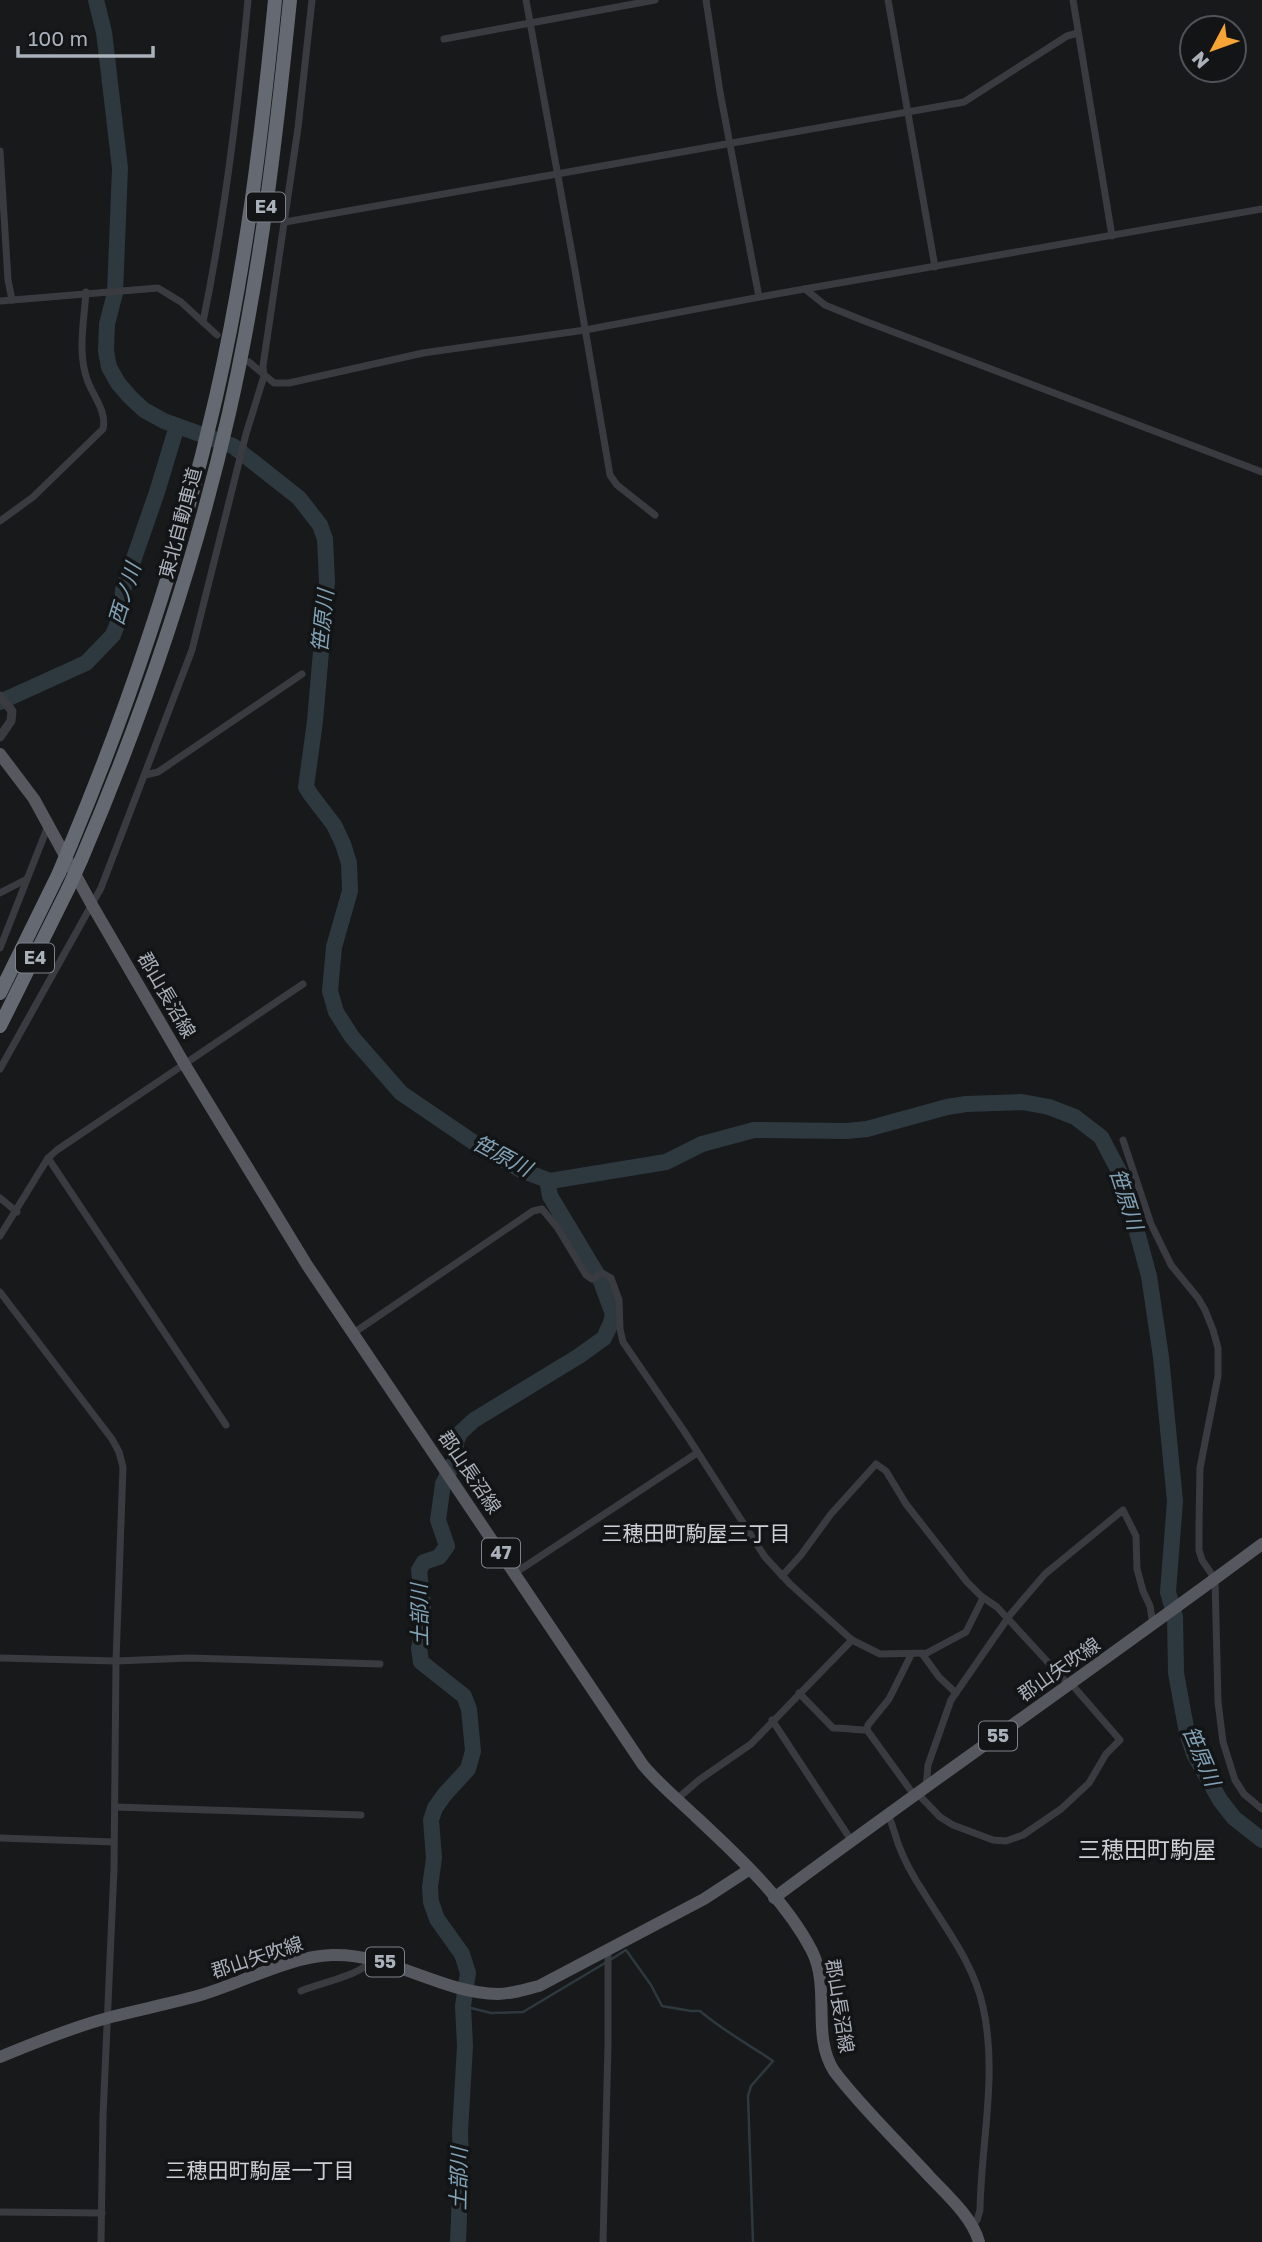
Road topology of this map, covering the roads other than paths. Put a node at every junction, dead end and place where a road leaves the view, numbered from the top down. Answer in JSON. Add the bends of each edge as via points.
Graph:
{"nodes":[{"id":1,"x":248,"y":0,"type":"edge"},
{"id":2,"x":275,"y":0,"type":"edge"},
{"id":3,"x":290,"y":0,"type":"edge"},
{"id":4,"x":312,"y":0,"type":"edge"},
{"id":5,"x":526,"y":0,"type":"edge"},
{"id":6,"x":655,"y":0,"type":"edge"},
{"id":7,"x":706,"y":0,"type":"edge"},
{"id":8,"x":888,"y":0,"type":"edge"},
{"id":9,"x":1073,"y":0,"type":"edge"},
{"id":10,"x":529,"y":24,"type":"junction"},
{"id":11,"x":1078,"y":33,"type":"junction"},
{"id":12,"x":444,"y":38,"type":"dead end"},
{"id":13,"x":907,"y":112,"type":"junction"},
{"id":14,"x":730,"y":144,"type":"junction"},
{"id":15,"x":0,"y":151,"type":"edge"},
{"id":16,"x":557,"y":174,"type":"junction"},
{"id":17,"x":1262,"y":209,"type":"edge"},
{"id":18,"x":285,"y":222,"type":"junction"},
{"id":19,"x":1112,"y":236,"type":"junction"},
{"id":20,"x":936,"y":267,"type":"junction"},
{"id":21,"x":805,"y":289,"type":"junction"},
{"id":22,"x":88,"y":292,"type":"junction"},
{"id":23,"x":759,"y":297,"type":"junction"},
{"id":24,"x":12,"y":300,"type":"junction"},
{"id":25,"x":0,"y":301,"type":"edge"},
{"id":26,"x":203,"y":322,"type":"junction"},
{"id":27,"x":585,"y":330,"type":"junction"},
{"id":28,"x":217,"y":335,"type":"dead end"},
{"id":29,"x":249,"y":362,"type":"dead end"},
{"id":30,"x":264,"y":376,"type":"junction"},
{"id":31,"x":1262,"y":472,"type":"edge"},
{"id":32,"x":655,"y":515,"type":"dead end"},
{"id":33,"x":0,"y":521,"type":"edge"},
{"id":34,"x":302,"y":674,"type":"dead end"},
{"id":35,"x":0,"y":696,"type":"edge"},
{"id":36,"x":0,"y":737,"type":"edge"},
{"id":37,"x":0,"y":754,"type":"edge"},
{"id":38,"x":0,"y":768,"type":"edge"},
{"id":39,"x":145,"y":775,"type":"junction"},
{"id":40,"x":48,"y":826,"type":"junction"},
{"id":41,"x":28,"y":879,"type":"junction"},
{"id":42,"x":0,"y":893,"type":"edge"},
{"id":43,"x":92,"y":905,"type":"junction"},
{"id":44,"x":0,"y":948,"type":"edge"},
{"id":45,"x":303,"y":984,"type":"dead end"},
{"id":46,"x":0,"y":993,"type":"edge"},
{"id":47,"x":0,"y":1026,"type":"edge"},
{"id":48,"x":185,"y":1065,"type":"junction"},
{"id":49,"x":0,"y":1069,"type":"edge"},
{"id":50,"x":1123,"y":1140,"type":"dead end"},
{"id":51,"x":48,"y":1158,"type":"junction"},
{"id":52,"x":0,"y":1198,"type":"edge"},
{"id":53,"x":16,"y":1212,"type":"junction"},
{"id":54,"x":0,"y":1236,"type":"edge"},
{"id":55,"x":0,"y":1292,"type":"edge"},
{"id":56,"x":352,"y":1334,"type":"junction"},
{"id":57,"x":226,"y":1425,"type":"dead end"},
{"id":58,"x":697,"y":1453,"type":"junction"},
{"id":59,"x":1262,"y":1544,"type":"edge"},
{"id":60,"x":515,"y":1573,"type":"junction"},
{"id":61,"x":782,"y":1576,"type":"junction"},
{"id":62,"x":1213,"y":1580,"type":"junction"},
{"id":63,"x":983,"y":1598,"type":"junction"},
{"id":64,"x":1008,"y":1619,"type":"junction"},
{"id":65,"x":1155,"y":1624,"type":"junction"},
{"id":66,"x":852,"y":1640,"type":"junction"},
{"id":67,"x":911,"y":1655,"type":"junction"},
{"id":68,"x":923,"y":1655,"type":"junction"},
{"id":69,"x":0,"y":1658,"type":"edge"},
{"id":70,"x":116,"y":1661,"type":"junction"},
{"id":71,"x":380,"y":1664,"type":"dead end"},
{"id":72,"x":1070,"y":1685,"type":"junction"},
{"id":73,"x":799,"y":1693,"type":"junction"},
{"id":74,"x":956,"y":1693,"type":"junction"},
{"id":75,"x":772,"y":1720,"type":"junction"},
{"id":76,"x":867,"y":1730,"type":"junction"},
{"id":77,"x":919,"y":1792,"type":"junction"},
{"id":78,"x":677,"y":1799,"type":"junction"},
{"id":79,"x":114,"y":1807,"type":"junction"},
{"id":80,"x":1262,"y":1810,"type":"edge"},
{"id":81,"x":361,"y":1815,"type":"dead end"},
{"id":82,"x":888,"y":1815,"type":"junction"},
{"id":83,"x":0,"y":1838,"type":"edge"},
{"id":84,"x":852,"y":1840,"type":"junction"},
{"id":85,"x":114,"y":1842,"type":"junction"},
{"id":86,"x":750,"y":1870,"type":"junction"},
{"id":87,"x":774,"y":1898,"type":"junction"},
{"id":88,"x":608,"y":1951,"type":"junction"},
{"id":89,"x":372,"y":1960,"type":"junction"},
{"id":90,"x":301,"y":1992,"type":"dead end"},
{"id":91,"x":108,"y":2018,"type":"junction"},
{"id":92,"x":0,"y":2057,"type":"edge"},
{"id":93,"x":0,"y":2211,"type":"edge"},
{"id":94,"x":102,"y":2213,"type":"junction"},
{"id":95,"x":972,"y":2226,"type":"junction"},
{"id":96,"x":101,"y":2242,"type":"edge"},
{"id":97,"x":603,"y":2242,"type":"edge"},
{"id":98,"x":979,"y":2242,"type":"edge"}],
"edges":[{"from":1,"to":26,"type":"street","via":[[236,124]]},
{"from":2,"to":46,"type":"highway","name":"東北自動車道","number":"E4","bridge":true,"via":[[247,234],[217,395],[194,488],[133,688],[59,873]]},
{"from":3,"to":47,"type":"highway","name":"東北自動車道","number":"E4","bridge":true,"via":[[264,221],[229,412],[206,506],[146,697],[81,860]]},
{"from":4,"to":18,"type":"street"},
{"from":5,"to":10,"type":"street"},
{"from":6,"to":10,"type":"street"},
{"from":7,"to":14,"type":"street"},
{"from":8,"to":13,"type":"street"},
{"from":9,"to":11,"type":"street"},
{"from":10,"to":12,"type":"street"},
{"from":10,"to":16,"type":"street"},
{"from":11,"to":13,"type":"street","via":[[1066,36],[968,101]]},
{"from":11,"to":19,"type":"street"},
{"from":13,"to":14,"type":"street"},
{"from":13,"to":20,"type":"street"},
{"from":14,"to":16,"type":"street"},
{"from":14,"to":23,"type":"street"},
{"from":15,"to":24,"type":"street"},
{"from":16,"to":18,"type":"street"},
{"from":16,"to":27,"type":"street"},
{"from":17,"to":19,"type":"street"},
{"from":18,"to":30,"type":"street"},
{"from":19,"to":20,"type":"street"},
{"from":20,"to":21,"type":"street"},
{"from":21,"to":23,"type":"street"},
{"from":21,"to":31,"type":"street","via":[[825,305],[862,320]]},
{"from":22,"to":24,"type":"street"},
{"from":22,"to":26,"type":"street","via":[[158,288]]},
{"from":22,"to":33,"type":"street","via":[[82,362],[104,418],[103,429],[33,497]]},
{"from":23,"to":27,"type":"street"},
{"from":24,"to":25,"type":"street"},
{"from":26,"to":28,"type":"street"},
{"from":27,"to":30,"type":"street","via":[[436,350],[289,383],[274,383]]},
{"from":27,"to":32,"type":"street","via":[[610,475]]},
{"from":29,"to":30,"type":"street"},
{"from":30,"to":39,"type":"street","via":[[192,650]]},
{"from":34,"to":39,"type":"street","via":[[158,772]]},
{"from":35,"to":36,"type":"street","via":[[12,711]]},
{"from":37,"to":40,"type":"main road","name":"郡山長沼線","number":"47"},
{"from":38,"to":40,"type":"main road","name":"郡山長沼線","number":"47"},
{"from":39,"to":43,"type":"street"},
{"from":40,"to":41,"type":"street"},
{"from":40,"to":43,"type":"main road","name":"郡山長沼線","number":"47"},
{"from":41,"to":42,"type":"street"},
{"from":41,"to":44,"type":"street"},
{"from":43,"to":48,"type":"main road","name":"郡山長沼線","number":"47"},
{"from":43,"to":49,"type":"street"},
{"from":45,"to":48,"type":"street"},
{"from":48,"to":51,"type":"street"},
{"from":48,"to":56,"type":"main road","name":"郡山長沼線","number":"47"},
{"from":50,"to":62,"type":"street","via":[[1151,1224],[1171,1265],[1205,1310],[1218,1348],[1218,1376],[1200,1468],[1199,1550]]},
{"from":51,"to":53,"type":"street"},
{"from":51,"to":57,"type":"street"},
{"from":52,"to":53,"type":"street"},
{"from":53,"to":54,"type":"street"},
{"from":55,"to":70,"type":"street","via":[[119,1452],[123,1467]]},
{"from":56,"to":58,"type":"street","via":[[537,1209],[544,1211],[586,1275],[591,1279],[602,1273],[611,1278],[619,1300],[623,1342]]},
{"from":56,"to":60,"type":"main road","name":"郡山長沼線","number":"47"},
{"from":58,"to":60,"type":"street"},
{"from":58,"to":61,"type":"street"},
{"from":59,"to":62,"type":"main road","name":"郡山矢吹線","number":"55"},
{"from":60,"to":78,"type":"main road","name":"郡山長沼線","number":"47","via":[[643,1765]]},
{"from":61,"to":63,"type":"street","via":[[876,1464]]},
{"from":61,"to":66,"type":"street"},
{"from":62,"to":65,"type":"main road","name":"郡山矢吹線","number":"55"},
{"from":62,"to":80,"type":"street","via":[[1223,1742],[1235,1780]]},
{"from":63,"to":64,"type":"street"},
{"from":63,"to":68,"type":"street","via":[[966,1632]]},
{"from":64,"to":65,"type":"street","via":[[1045,1574],[1123,1510],[1136,1536],[1137,1569]]},
{"from":64,"to":72,"type":"street"},
{"from":64,"to":74,"type":"street"},
{"from":65,"to":72,"type":"main road","name":"郡山矢吹線","number":"55"},
{"from":66,"to":67,"type":"street","via":[[880,1654]]},
{"from":66,"to":73,"type":"street"},
{"from":67,"to":68,"type":"street"},
{"from":67,"to":76,"type":"street"},
{"from":68,"to":74,"type":"street"},
{"from":69,"to":70,"type":"street"},
{"from":70,"to":71,"type":"street","via":[[189,1658]]},
{"from":70,"to":79,"type":"street"},
{"from":72,"to":77,"type":"main road","name":"郡山矢吹線","number":"55"},
{"from":72,"to":77,"type":"street","via":[[1120,1740],[1089,1783],[1060,1809],[1023,1835],[998,1842],[943,1820]]},
{"from":73,"to":75,"type":"street"},
{"from":73,"to":76,"type":"street","via":[[833,1728]]},
{"from":74,"to":77,"type":"street"},
{"from":75,"to":78,"type":"street","via":[[751,1744]]},
{"from":75,"to":84,"type":"street"},
{"from":76,"to":77,"type":"street"},
{"from":77,"to":82,"type":"main road","name":"郡山矢吹線","number":"55"},
{"from":78,"to":86,"type":"main road","name":"郡山長沼線","number":"47"},
{"from":79,"to":81,"type":"street"},
{"from":79,"to":85,"type":"street"},
{"from":82,"to":84,"type":"main road","name":"郡山矢吹線","number":"55"},
{"from":82,"to":95,"type":"street","via":[[906,1861],[971,1972],[983,2005],[989,2085],[980,2210]]},
{"from":83,"to":85,"type":"street"},
{"from":84,"to":87,"type":"main road","name":"郡山矢吹線","number":"55"},
{"from":85,"to":91,"type":"street"},
{"from":86,"to":87,"type":"main road","name":"郡山長沼線","number":"47"},
{"from":86,"to":88,"type":"main road","name":"郡山矢吹線","number":"55"},
{"from":87,"to":95,"type":"main road","name":"郡山長沼線","number":"47","via":[[816,1960],[829,2064]]},
{"from":88,"to":89,"type":"main road","name":"郡山矢吹線","number":"55","via":[[539,1986],[496,1994]]},
{"from":88,"to":97,"type":"street"},
{"from":89,"to":90,"type":"street","via":[[354,1973]]},
{"from":89,"to":91,"type":"main road","name":"郡山矢吹線","number":"55","via":[[331,1955],[303,1961],[204,1994]]},
{"from":91,"to":92,"type":"main road","name":"郡山矢吹線","number":"55"},
{"from":91,"to":94,"type":"street"},
{"from":93,"to":94,"type":"street"},
{"from":94,"to":96,"type":"street"},
{"from":95,"to":98,"type":"main road","name":"郡山長沼線","number":"47"}]}
